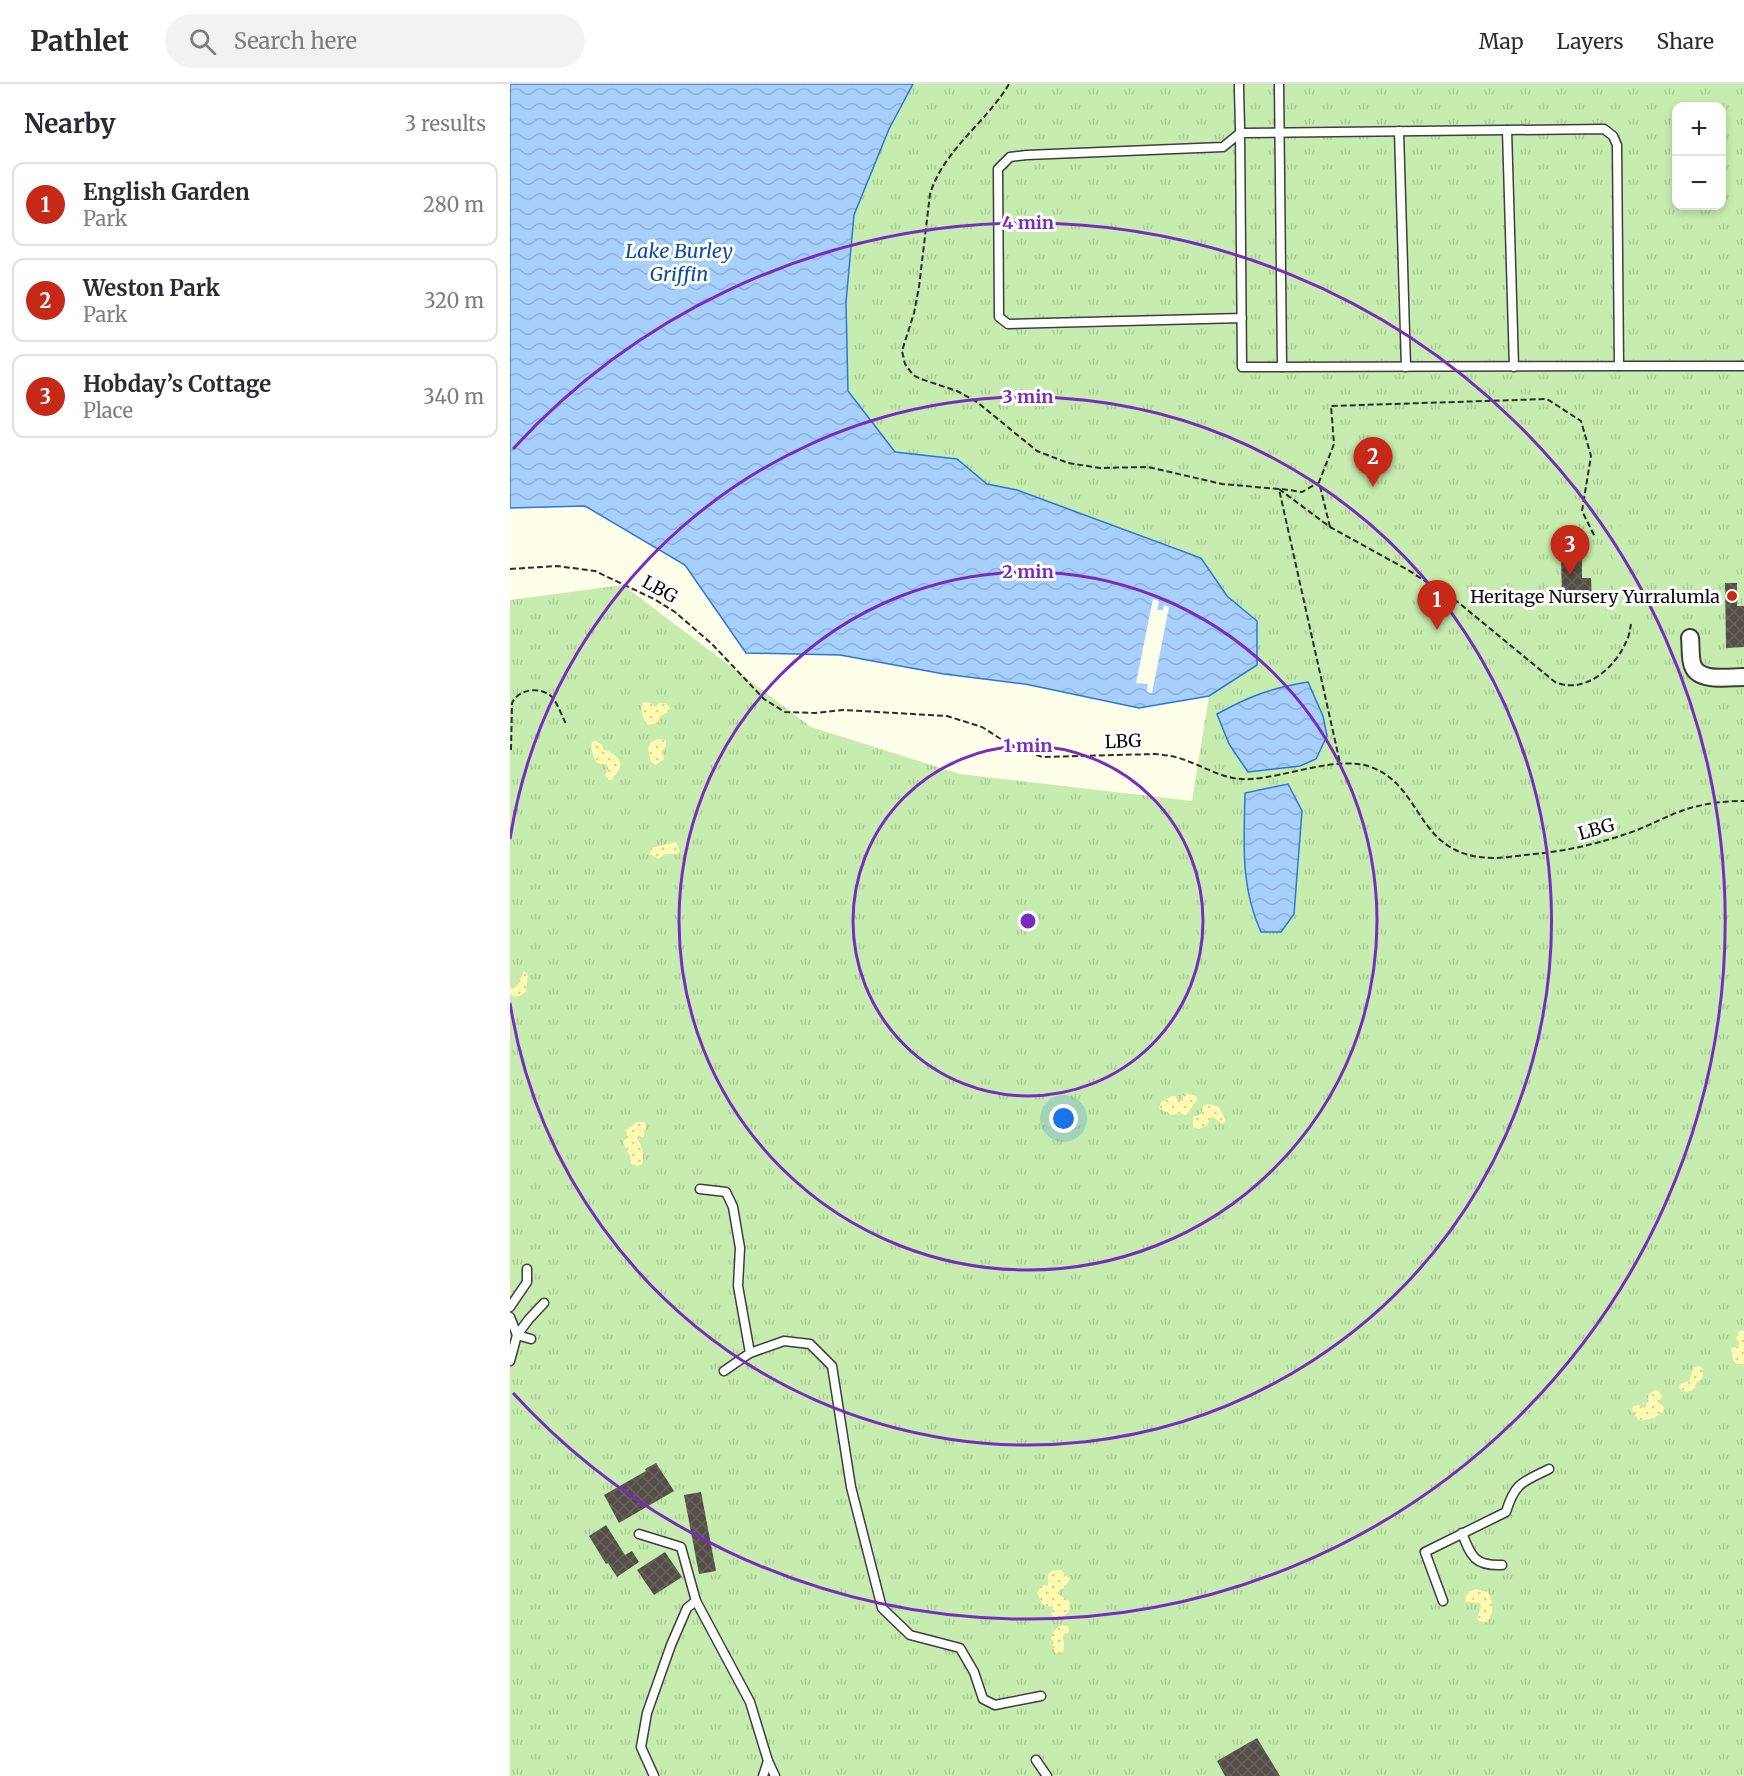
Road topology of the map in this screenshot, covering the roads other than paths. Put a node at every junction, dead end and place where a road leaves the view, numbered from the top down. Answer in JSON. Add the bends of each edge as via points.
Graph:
{"nodes":[{"id":1,"x":1239,"y":84,"type":"edge"},
{"id":2,"x":1279,"y":84,"type":"edge"},
{"id":3,"x":1507,"y":130,"type":"junction"},
{"id":4,"x":1399,"y":131,"type":"junction"},
{"id":5,"x":1240,"y":133,"type":"junction"},
{"id":6,"x":1279,"y":133,"type":"junction"},
{"id":7,"x":1242,"y":318,"type":"junction"},
{"id":8,"x":1619,"y":366,"type":"junction"},
{"id":9,"x":1744,"y":366,"type":"edge"},
{"id":10,"x":1282,"y":367,"type":"junction"},
{"id":11,"x":1406,"y":367,"type":"junction"},
{"id":12,"x":1514,"y":367,"type":"junction"},
{"id":13,"x":1690,"y":638,"type":"dead end"},
{"id":14,"x":1744,"y":677,"type":"edge"},
{"id":15,"x":700,"y":1189,"type":"dead end"},
{"id":16,"x":527,"y":1269,"type":"dead end"},
{"id":17,"x":544,"y":1304,"type":"dead end"},
{"id":18,"x":510,"y":1307,"type":"edge"},
{"id":19,"x":510,"y":1317,"type":"edge"},
{"id":20,"x":517,"y":1335,"type":"junction"},
{"id":21,"x":531,"y":1339,"type":"dead end"},
{"id":22,"x":750,"y":1353,"type":"junction"},
{"id":23,"x":510,"y":1361,"type":"edge"},
{"id":24,"x":724,"y":1371,"type":"dead end"},
{"id":25,"x":1549,"y":1469,"type":"dead end"},
{"id":26,"x":1462,"y":1533,"type":"junction"},
{"id":27,"x":639,"y":1534,"type":"dead end"},
{"id":28,"x":1502,"y":1565,"type":"dead end"},
{"id":29,"x":696,"y":1600,"type":"junction"},
{"id":30,"x":1443,"y":1601,"type":"dead end"},
{"id":31,"x":1041,"y":1696,"type":"dead end"},
{"id":32,"x":1036,"y":1760,"type":"dead end"},
{"id":33,"x":768,"y":1761,"type":"junction"},
{"id":34,"x":654,"y":1776,"type":"edge"},
{"id":35,"x":763,"y":1776,"type":"edge"},
{"id":36,"x":775,"y":1776,"type":"edge"},
{"id":37,"x":1047,"y":1776,"type":"edge"}],
"edges":[{"from":1,"to":5,"type":"lane"},
{"from":2,"to":6,"type":"lane"},
{"from":3,"to":4,"type":"lane"},
{"from":3,"to":8,"type":"lane","via":[[1604,129],[1613,136],[1617,145]]},
{"from":3,"to":12,"type":"lane"},
{"from":4,"to":6,"type":"lane"},
{"from":4,"to":11,"type":"lane"},
{"from":5,"to":6,"type":"lane"},
{"from":5,"to":7,"type":"lane"},
{"from":5,"to":7,"type":"lane","via":[[1224,147],[1010,157],[998,169],[998,306],[999,317],[1008,324]]},
{"from":6,"to":10,"type":"lane"},
{"from":7,"to":10,"type":"lane","via":[[1242,367]]},
{"from":8,"to":9,"type":"lane"},
{"from":8,"to":12,"type":"lane"},
{"from":10,"to":11,"type":"lane"},
{"from":11,"to":12,"type":"lane"},
{"from":13,"to":14,"type":"street","via":[[1692,665],[1701,675]]},
{"from":15,"to":22,"type":"lane","via":[[726,1192],[733,1208],[740,1248],[738,1286]]},
{"from":16,"to":18,"type":"lane","via":[[527,1282]]},
{"from":17,"to":20,"type":"lane"},
{"from":19,"to":20,"type":"lane"},
{"from":20,"to":21,"type":"lane"},
{"from":20,"to":23,"type":"lane"},
{"from":22,"to":24,"type":"lane"},
{"from":22,"to":31,"type":"lane","via":[[784,1341],[810,1344],[832,1366],[850,1487],[882,1608],[910,1635],[960,1648],[974,1672],[983,1700],[995,1705]]},
{"from":25,"to":26,"type":"lane","via":[[1519,1484],[1511,1494],[1506,1512]]},
{"from":26,"to":28,"type":"lane","via":[[1476,1560],[1487,1566]]},
{"from":26,"to":30,"type":"lane","via":[[1425,1552]]},
{"from":27,"to":29,"type":"lane","via":[[681,1547]]},
{"from":29,"to":33,"type":"lane","via":[[750,1702]]},
{"from":29,"to":34,"type":"lane","via":[[687,1608],[679,1626],[647,1713],[640,1747]]},
{"from":32,"to":37,"type":"lane"},
{"from":33,"to":35,"type":"lane"},
{"from":33,"to":36,"type":"lane"}]}
